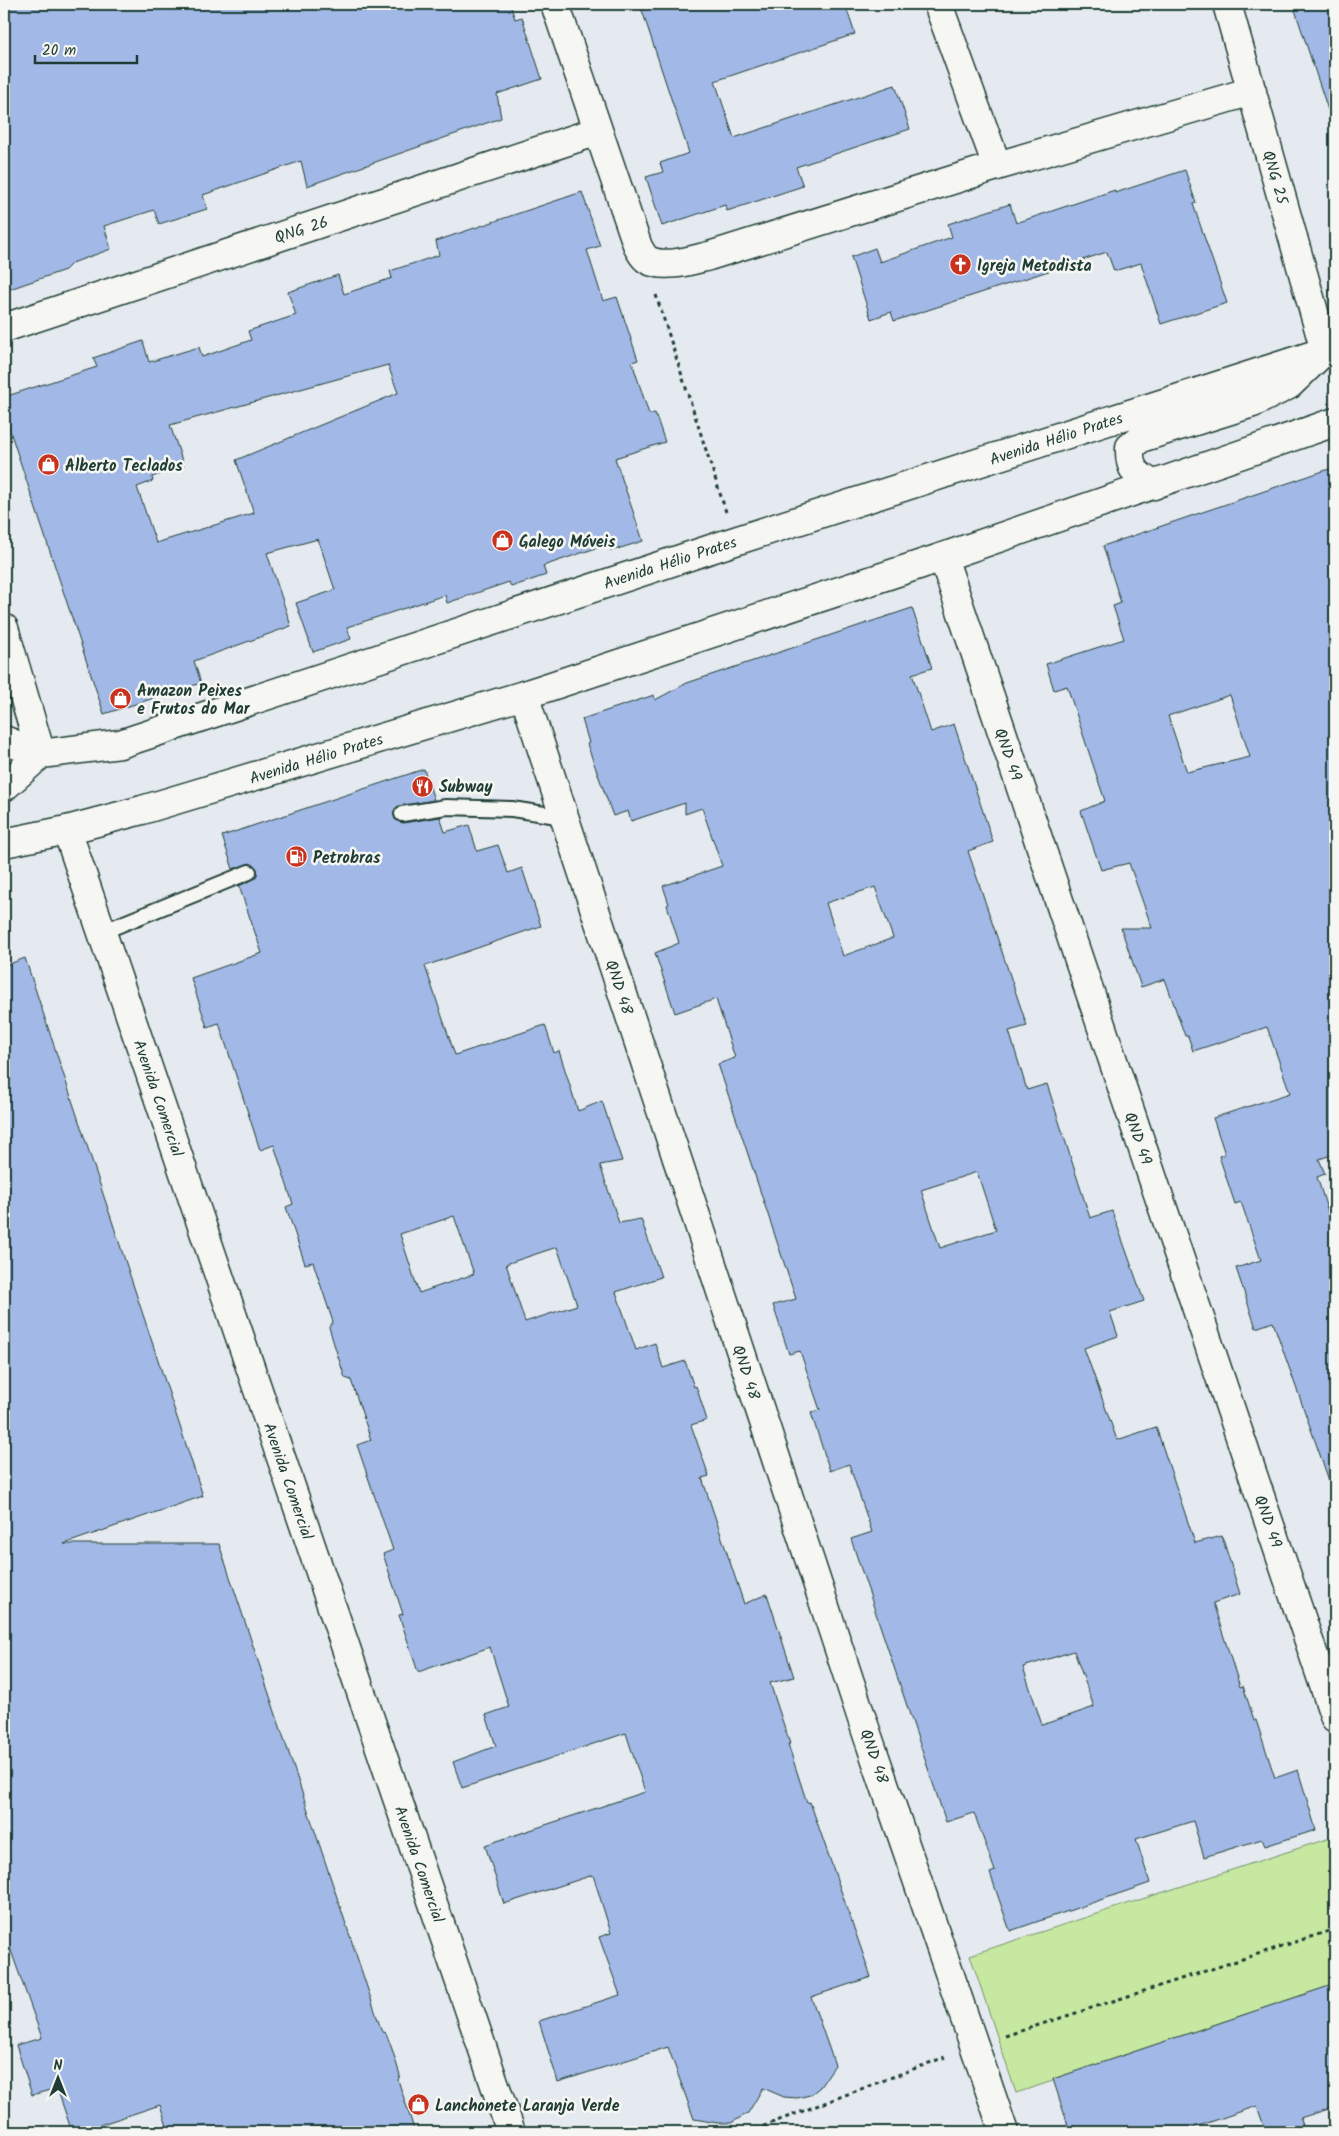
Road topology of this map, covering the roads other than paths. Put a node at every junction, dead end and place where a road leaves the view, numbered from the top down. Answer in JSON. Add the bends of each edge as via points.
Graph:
{"nodes":[{"id":1,"x":555,"y":4,"type":"edge"},
{"id":2,"x":938,"y":4,"type":"edge"},
{"id":3,"x":1227,"y":4,"type":"edge"},
{"id":4,"x":1252,"y":91,"type":"junction"},
{"id":5,"x":598,"y":131,"type":"junction"},
{"id":6,"x":997,"y":166,"type":"junction"},
{"id":7,"x":4,"y":328,"type":"edge"},
{"id":8,"x":1330,"y":350,"type":"edge"},
{"id":9,"x":1335,"y":422,"type":"edge"},
{"id":10,"x":1154,"y":485,"type":"junction"},
{"id":11,"x":943,"y":557,"type":"junction"},
{"id":12,"x":4,"y":628,"type":"edge"},
{"id":13,"x":524,"y":696,"type":"junction"},
{"id":14,"x":4,"y":740,"type":"edge"},
{"id":15,"x":41,"y":754,"type":"junction"},
{"id":16,"x":4,"y":787,"type":"edge"},
{"id":17,"x":402,"y":814,"type":"dead end"},
{"id":18,"x":564,"y":817,"type":"junction"},
{"id":19,"x":67,"y":830,"type":"junction"},
{"id":20,"x":4,"y":843,"type":"edge"},
{"id":21,"x":249,"y":872,"type":"dead end"},
{"id":22,"x":102,"y":932,"type":"junction"},
{"id":23,"x":1335,"y":1718,"type":"edge"},
{"id":24,"x":511,"y":2132,"type":"edge"},
{"id":25,"x":1004,"y":2132,"type":"edge"}],
"edges":[{"from":1,"to":5,"type":"street"},
{"from":2,"to":6,"type":"street"},
{"from":3,"to":4,"type":"street","name":"QNG 25"},
{"from":4,"to":6,"type":"street"},
{"from":4,"to":8,"type":"street","name":"QNG 25"},
{"from":5,"to":6,"type":"street","via":[[643,256],[658,263],[709,256]]},
{"from":5,"to":7,"type":"street","name":"QNG 26"},
{"from":8,"to":10,"type":"street","via":[[1289,385],[1253,403],[1140,438],[1130,447],[1130,463],[1138,476]]},
{"from":8,"to":15,"type":"street","name":"Avenida Hélio Prates","via":[[735,541],[120,744]]},
{"from":9,"to":10,"type":"street","name":"Avenida Hélio Prates"},
{"from":10,"to":11,"type":"street","name":"Avenida Hélio Prates"},
{"from":11,"to":13,"type":"street","name":"Avenida Hélio Prates"},
{"from":11,"to":23,"type":"street","name":"QND 49"},
{"from":12,"to":15,"type":"street"},
{"from":13,"to":18,"type":"street","name":"QND 48"},
{"from":13,"to":19,"type":"street","name":"Avenida Hélio Prates"},
{"from":14,"to":15,"type":"street","name":"Avenida Hélio Prates"},
{"from":15,"to":16,"type":"street"},
{"from":17,"to":18,"type":"lane","via":[[446,807],[512,809]]},
{"from":18,"to":25,"type":"street","name":"QND 48","via":[[866,1731]]},
{"from":19,"to":20,"type":"street","name":"Avenida Hélio Prates"},
{"from":19,"to":22,"type":"street","name":"Avenida Comercial"},
{"from":21,"to":22,"type":"lane"},
{"from":22,"to":24,"type":"street","name":"Avenida Comercial"}]}
